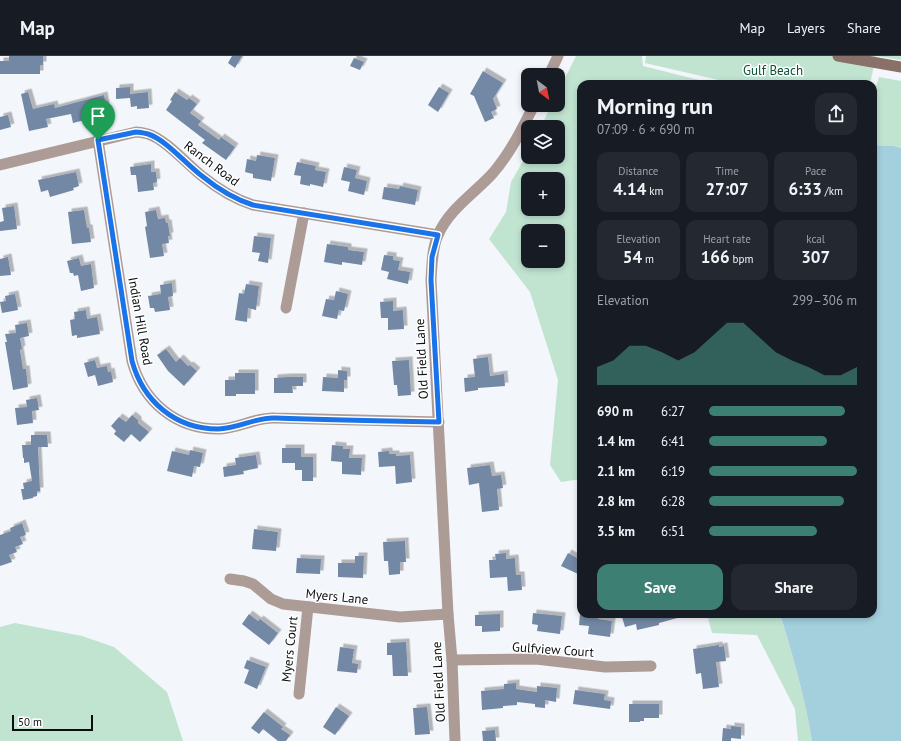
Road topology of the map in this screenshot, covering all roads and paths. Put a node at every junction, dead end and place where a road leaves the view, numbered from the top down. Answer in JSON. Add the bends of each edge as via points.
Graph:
{"nodes":[{"id":1,"x":558,"y":56,"type":"edge"},
{"id":2,"x":838,"y":56,"type":"edge"},
{"id":3,"x":901,"y":67,"type":"edge"},
{"id":4,"x":552,"y":68,"type":"edge"},
{"id":5,"x":531,"y":112,"type":"edge"},
{"id":6,"x":98,"y":140,"type":"junction"},
{"id":7,"x":0,"y":165,"type":"edge"},
{"id":8,"x":304,"y":213,"type":"junction"},
{"id":9,"x":438,"y":235,"type":"junction"},
{"id":10,"x":286,"y":308,"type":"dead end"},
{"id":11,"x":439,"y":422,"type":"junction"},
{"id":12,"x":230,"y":579,"type":"dead end"},
{"id":13,"x":308,"y":607,"type":"junction"},
{"id":14,"x":448,"y":614,"type":"junction"},
{"id":15,"x":452,"y":660,"type":"junction"},
{"id":16,"x":652,"y":666,"type":"dead end"},
{"id":17,"x":299,"y":694,"type":"dead end"},
{"id":18,"x":455,"y":741,"type":"edge"}],
"edges":[{"from":1,"to":4,"type":"street"},
{"from":2,"to":3,"type":"main road"},
{"from":5,"to":9,"type":"street","name":"Old Field Lane","via":[[506,156],[451,215]]},
{"from":6,"to":7,"type":"street","name":"Ranch Road"},
{"from":6,"to":8,"type":"street","name":"Ranch Road","via":[[136,132],[149,134],[228,195],[253,205]]},
{"from":6,"to":11,"type":"street","name":"Indian Hill Road","via":[[132,361],[142,385],[163,411],[180,421],[198,427],[219,429],[270,418]]},
{"from":8,"to":9,"type":"street","name":"Ranch Road"},
{"from":8,"to":10,"type":"street"},
{"from":9,"to":11,"type":"street","name":"Old Field Lane","via":[[432,257],[431,280]]},
{"from":11,"to":14,"type":"street","name":"Old Field Lane"},
{"from":12,"to":13,"type":"street","name":"Myers Lane","via":[[253,584],[271,599],[283,604]]},
{"from":13,"to":14,"type":"street","name":"Myers Lane","via":[[400,617]]},
{"from":13,"to":17,"type":"street","name":"Myers Court"},
{"from":14,"to":15,"type":"street","name":"Old Field Lane"},
{"from":15,"to":16,"type":"street","name":"Gulfview Court","via":[[536,659],[605,667]]},
{"from":15,"to":18,"type":"street","name":"Old Field Lane"}]}
